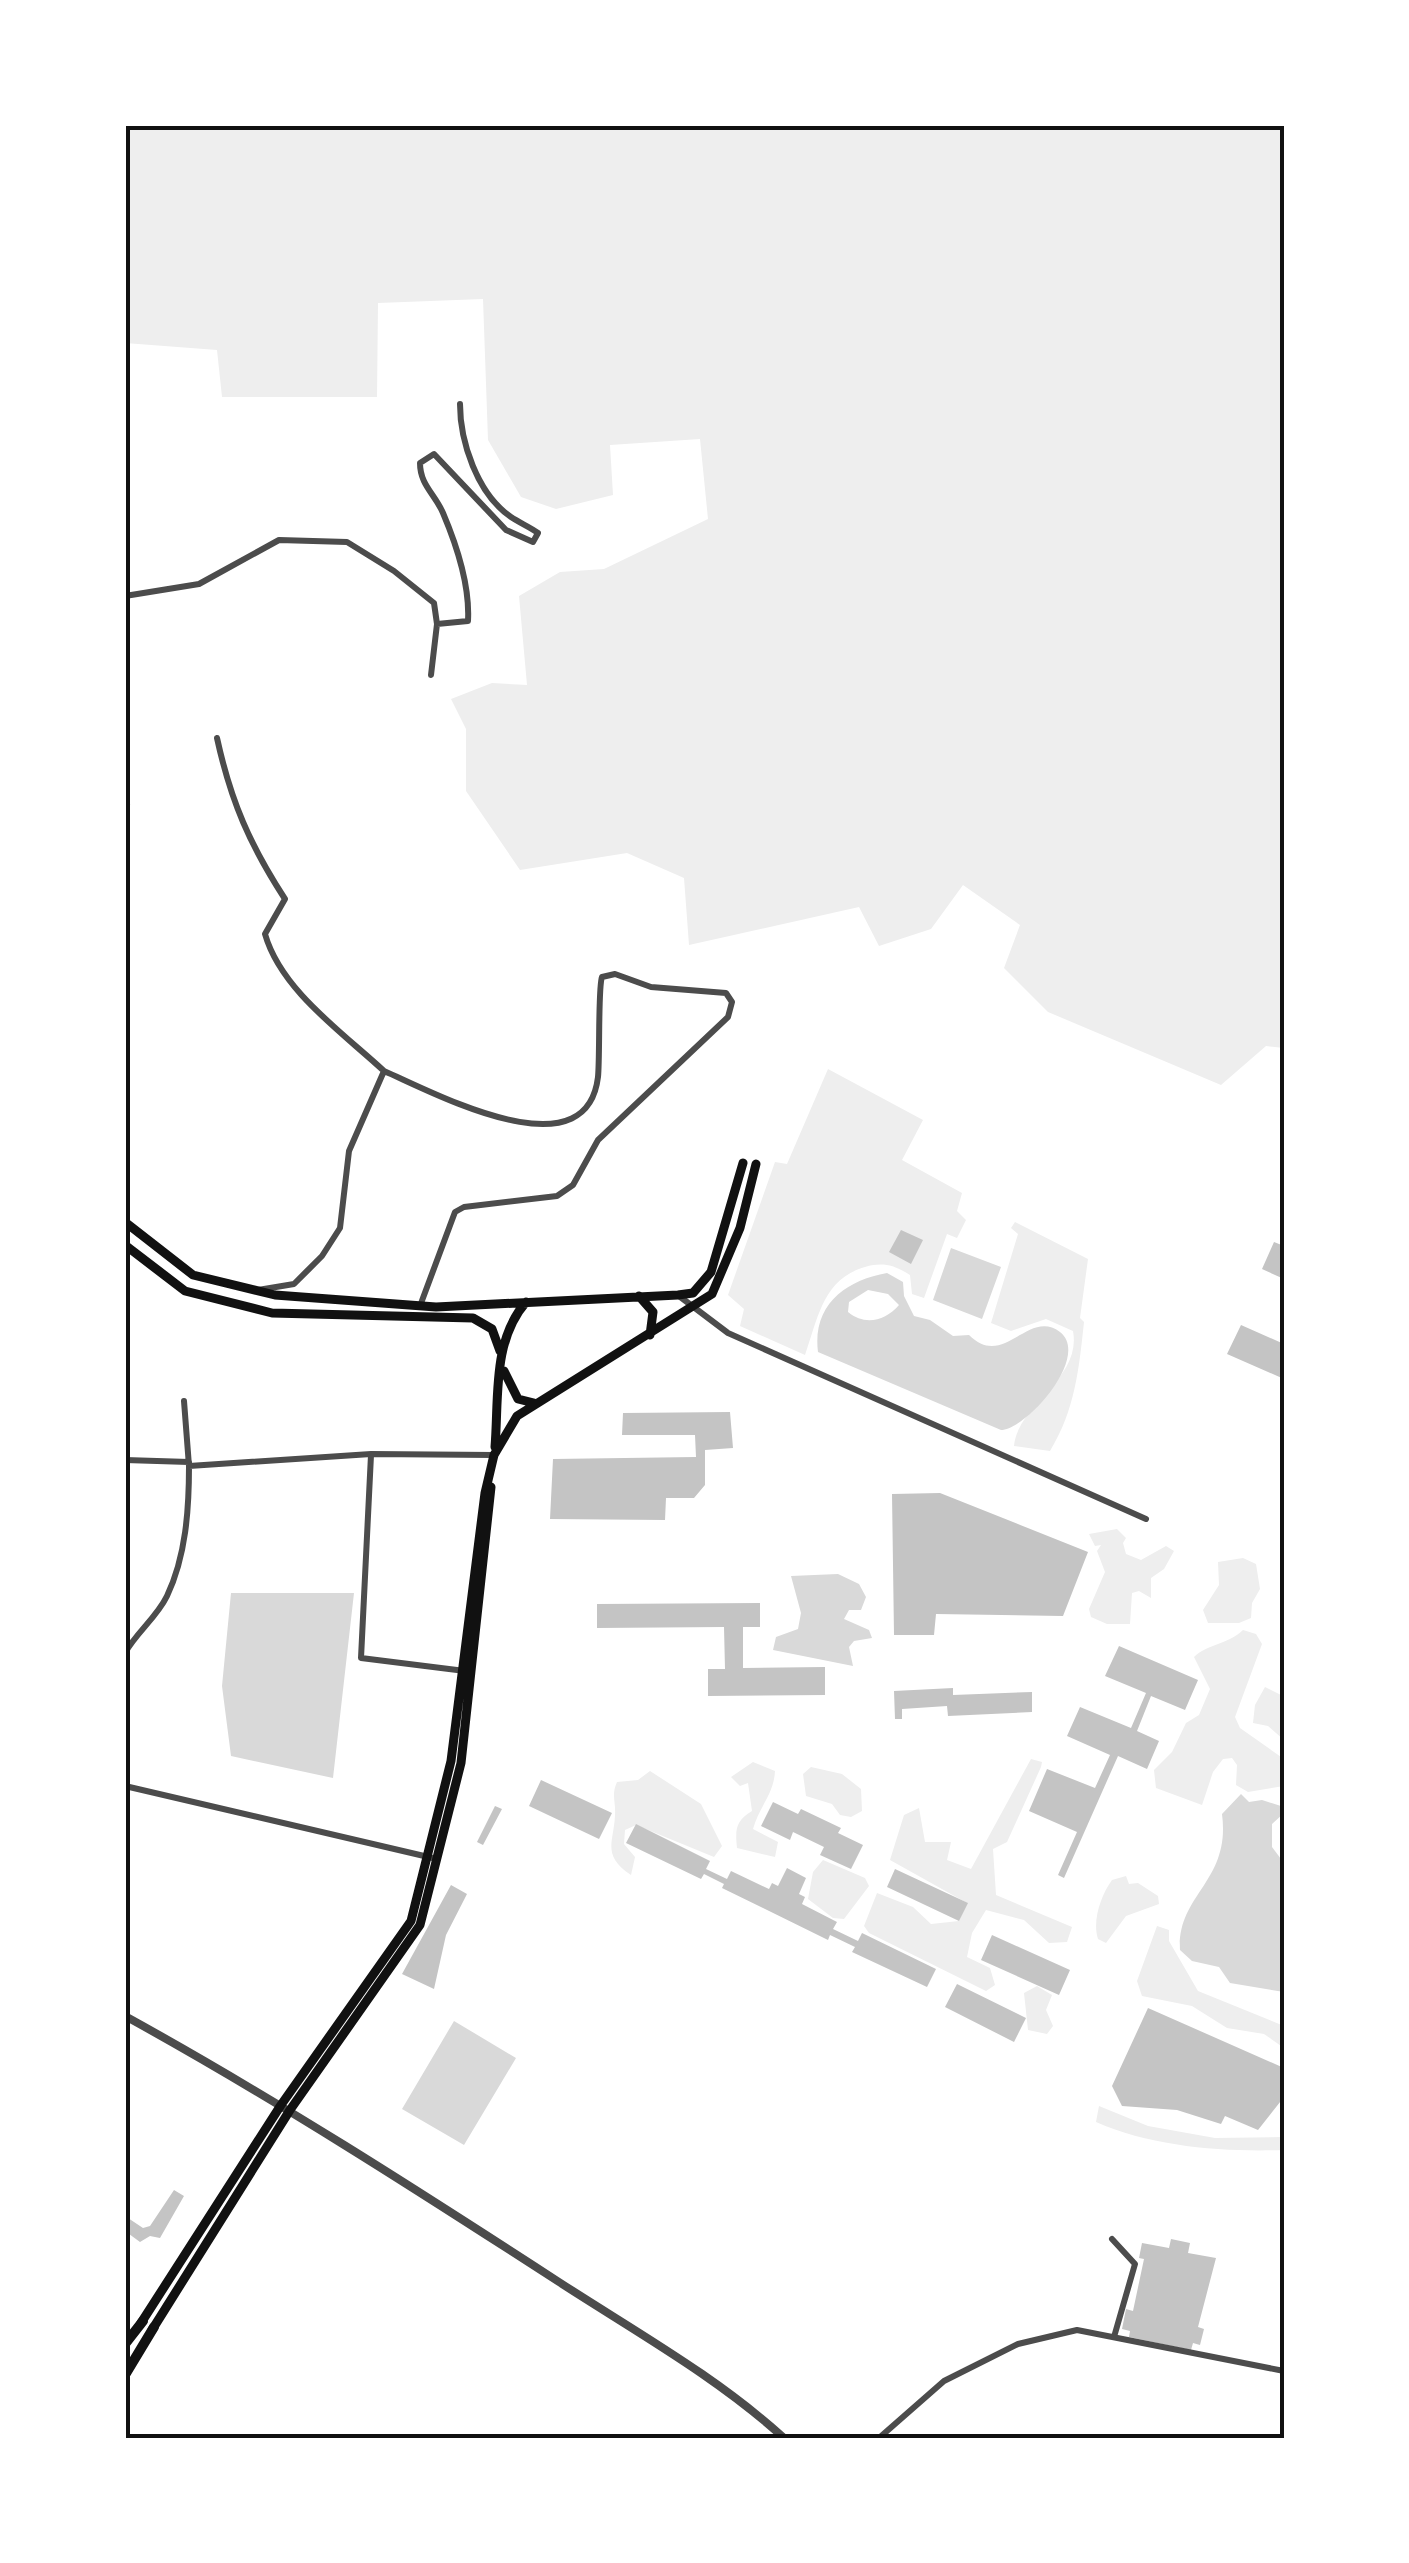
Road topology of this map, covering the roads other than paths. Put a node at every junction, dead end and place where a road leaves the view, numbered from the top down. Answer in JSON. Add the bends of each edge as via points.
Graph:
{"nodes":[{"id":1,"x":460,"y":404,"type":"dead end"},
{"id":2,"x":125,"y":596,"type":"edge"},
{"id":3,"x":437,"y":624,"type":"junction"},
{"id":4,"x":431,"y":675,"type":"dead end"},
{"id":5,"x":217,"y":738,"type":"dead end"},
{"id":6,"x":384,"y":1071,"type":"junction"},
{"id":7,"x":743,"y":1163,"type":"dead end"},
{"id":8,"x":756,"y":1164,"type":"dead end"},
{"id":9,"x":125,"y":1222,"type":"edge"},
{"id":10,"x":125,"y":1244,"type":"edge"},
{"id":11,"x":254,"y":1290,"type":"junction"},
{"id":12,"x":639,"y":1296,"type":"junction"},
{"id":13,"x":678,"y":1296,"type":"junction"},
{"id":14,"x":526,"y":1302,"type":"junction"},
{"id":15,"x":420,"y":1306,"type":"junction"},
{"id":16,"x":695,"y":1308,"type":"junction"},
{"id":17,"x":650,"y":1335,"type":"junction"},
{"id":18,"x":501,"y":1360,"type":"junction"},
{"id":19,"x":184,"y":1400,"type":"dead end"},
{"id":20,"x":536,"y":1404,"type":"junction"},
{"id":21,"x":371,"y":1454,"type":"junction"},
{"id":22,"x":494,"y":1455,"type":"junction"},
{"id":23,"x":125,"y":1460,"type":"edge"},
{"id":24,"x":189,"y":1464,"type":"junction"},
{"id":25,"x":1146,"y":1519,"type":"dead end"},
{"id":26,"x":125,"y":1653,"type":"edge"},
{"id":27,"x":466,"y":1671,"type":"junction"},
{"id":28,"x":125,"y":1786,"type":"edge"},
{"id":29,"x":432,"y":1858,"type":"junction"},
{"id":30,"x":125,"y":2016,"type":"edge"},
{"id":31,"x":286,"y":2108,"type":"junction"},
{"id":32,"x":1112,"y":2239,"type":"dead end"},
{"id":33,"x":143,"y":2321,"type":"joint"},
{"id":34,"x":154,"y":2327,"type":"joint"},
{"id":35,"x":1114,"y":2338,"type":"junction"},
{"id":36,"x":125,"y":2347,"type":"edge"},
{"id":37,"x":1284,"y":2371,"type":"edge"},
{"id":38,"x":125,"y":2372,"type":"edge"},
{"id":39,"x":784,"y":2438,"type":"edge"},
{"id":40,"x":879,"y":2438,"type":"edge"}],
"edges":[{"from":1,"to":3,"type":"street","via":[[460,438],[478,474],[508,516],[538,534],[533,542],[506,530],[444,462],[427,456],[420,474],[442,508],[469,610],[468,621]]},
{"from":2,"to":3,"type":"street","via":[[200,584],[280,540],[346,542],[434,603]]},
{"from":3,"to":4,"type":"street"},
{"from":5,"to":6,"type":"street","via":[[249,844],[286,900],[265,934],[272,958]]},
{"from":6,"to":11,"type":"street","via":[[348,1152],[340,1228],[294,1284]]},
{"from":6,"to":15,"type":"street","via":[[497,1118],[542,1126],[570,1116],[593,1095],[602,978],[615,974],[671,990],[716,989],[732,1002],[728,1017],[704,1042],[598,1140],[573,1184],[557,1196],[455,1212]]},
{"from":7,"to":13,"type":"main road","via":[[711,1272],[693,1293]]},
{"from":8,"to":16,"type":"main road","via":[[718,1281]]},
{"from":9,"to":11,"type":"main road","via":[[193,1275]]},
{"from":10,"to":18,"type":"main road","via":[[185,1292],[272,1313],[473,1318],[492,1329]]},
{"from":11,"to":15,"type":"main road"},
{"from":12,"to":13,"type":"main road"},
{"from":12,"to":14,"type":"main road"},
{"from":12,"to":17,"type":"main road","via":[[653,1312]]},
{"from":13,"to":16,"type":"street"},
{"from":14,"to":15,"type":"main road"},
{"from":14,"to":18,"type":"main road","via":[[508,1326]]},
{"from":16,"to":17,"type":"main road"},
{"from":16,"to":25,"type":"street","via":[[728,1333]]},
{"from":17,"to":20,"type":"main road"},
{"from":18,"to":20,"type":"main road","via":[[518,1399]]},
{"from":18,"to":22,"type":"main road"},
{"from":19,"to":24,"type":"street"},
{"from":20,"to":22,"type":"main road","via":[[518,1416]]},
{"from":21,"to":22,"type":"street"},
{"from":21,"to":24,"type":"street"},
{"from":21,"to":27,"type":"street","via":[[361,1658]]},
{"from":22,"to":27,"type":"main road"},
{"from":23,"to":24,"type":"street"},
{"from":24,"to":26,"type":"street","via":[[189,1505],[166,1599]]},
{"from":27,"to":29,"type":"main road","via":[[461,1763]]},
{"from":28,"to":29,"type":"street"},
{"from":29,"to":31,"type":"main road","via":[[420,1925]]},
{"from":30,"to":31,"type":"street"},
{"from":31,"to":33,"type":"main road"},
{"from":31,"to":34,"type":"main road"},
{"from":31,"to":39,"type":"street","via":[[742,2399]]},
{"from":32,"to":35,"type":"street","via":[[1135,2264]]},
{"from":33,"to":36,"type":"highway"},
{"from":34,"to":38,"type":"highway"},
{"from":35,"to":37,"type":"street"},
{"from":35,"to":40,"type":"street","via":[[1078,2330],[1018,2344],[944,2380]]}]}
